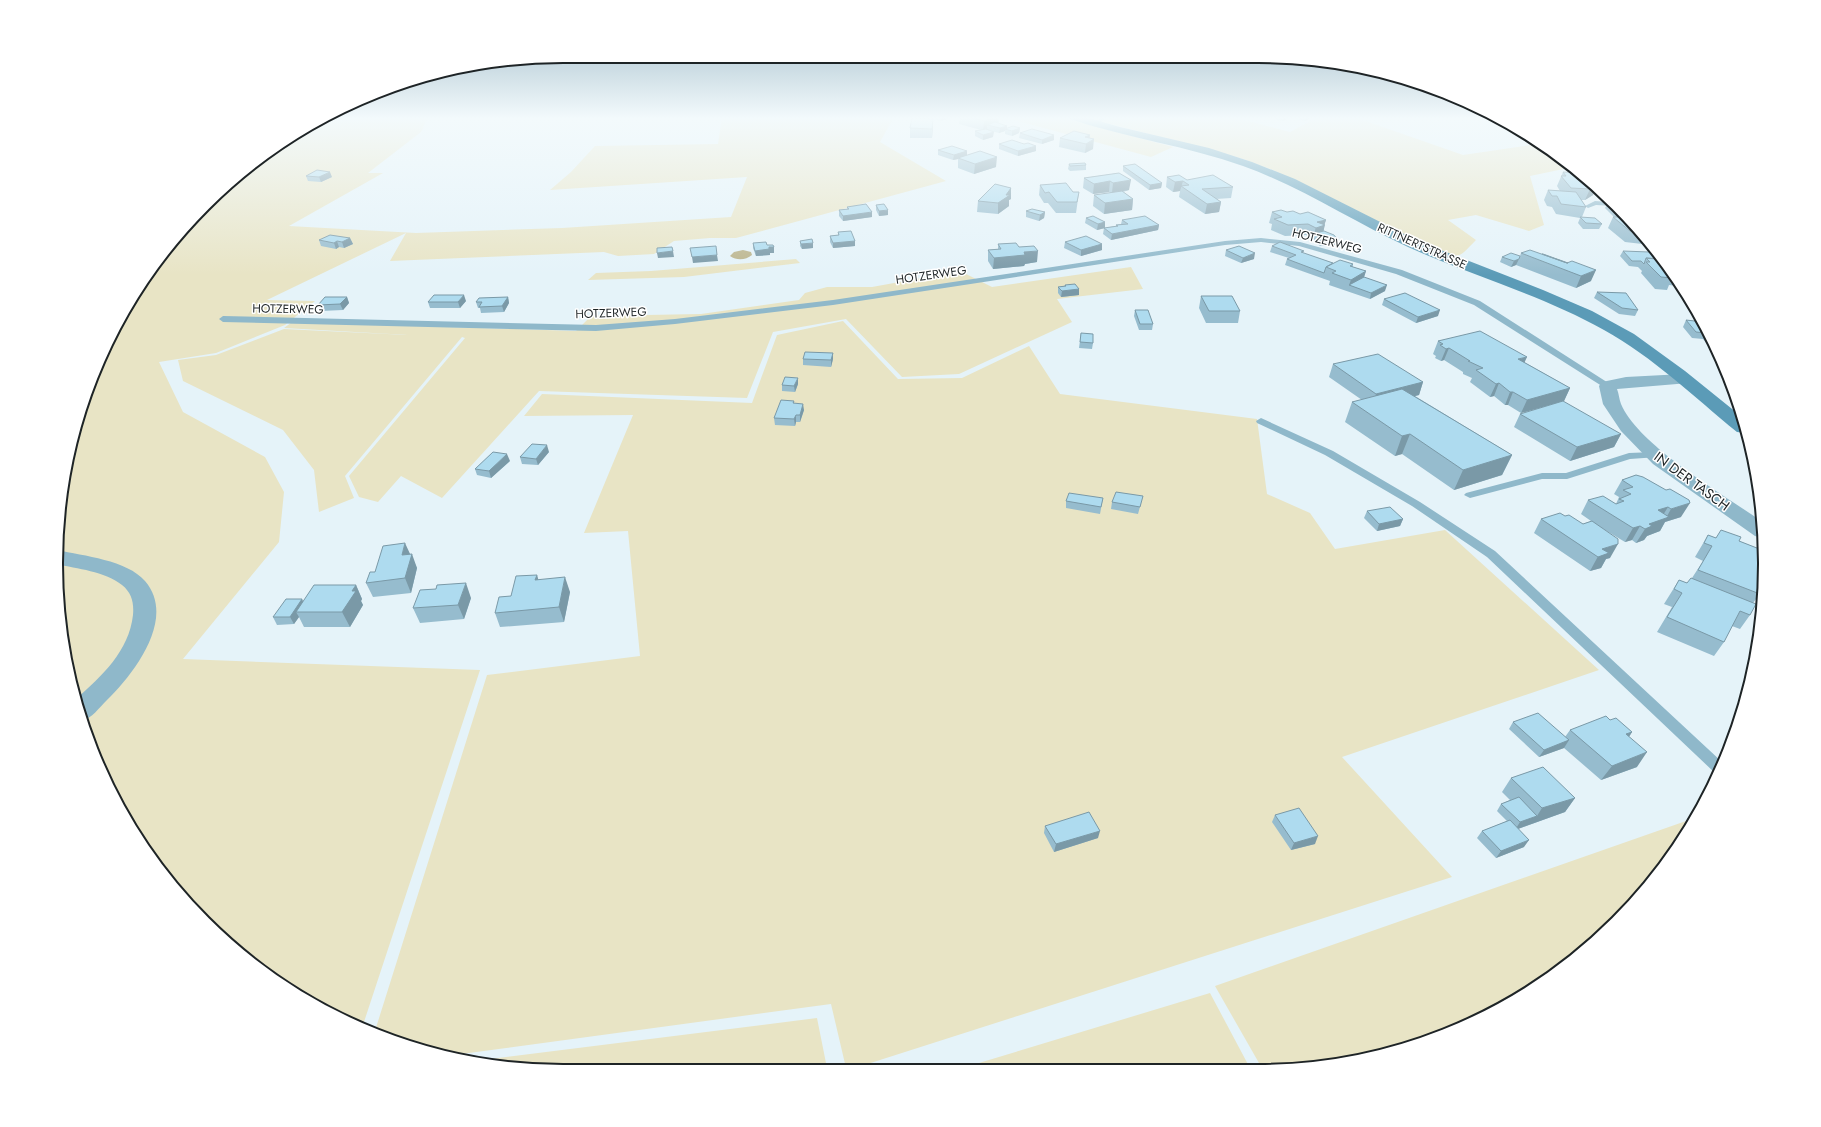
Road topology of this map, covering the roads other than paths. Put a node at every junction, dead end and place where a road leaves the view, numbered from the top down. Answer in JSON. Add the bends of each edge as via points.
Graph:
{"nodes":[{"id":1,"x":1262,"y":170,"type":"edge"},
{"id":2,"x":1605,"y":204,"type":"edge"},
{"id":3,"x":1588,"y":206,"type":"dead end"},
{"id":4,"x":223,"y":319,"type":"dead end"},
{"id":5,"x":1683,"y":379,"type":"junction"},
{"id":6,"x":1608,"y":386,"type":"junction"},
{"id":7,"x":1261,"y":421,"type":"dead end"},
{"id":8,"x":1737,"y":423,"type":"edge"},
{"id":9,"x":1654,"y":454,"type":"junction"},
{"id":10,"x":1470,"y":495,"type":"dead end"},
{"id":11,"x":1757,"y":527,"type":"edge"},
{"id":12,"x":63,"y":559,"type":"edge"},
{"id":13,"x":85,"y":707,"type":"edge"},
{"id":14,"x":1715,"y":765,"type":"edge"}],
"edges":[{"from":1,"to":5,"type":"street","name":"RITTNERTSTRASSE","via":[[1413,244],[1586,314],[1636,343]]},
{"from":2,"to":3,"type":"lane"},
{"from":4,"to":6,"type":"lane","name":"HOTZERWEG","via":[[596,328],[870,297],[1225,243],[1262,240],[1300,244],[1384,268],[1477,303]]},
{"from":5,"to":6,"type":"street","via":[[1616,383]]},
{"from":5,"to":8,"type":"street","name":"RITTNERTSTRASSE"},
{"from":6,"to":9,"type":"street","name":"IN DER TASCH","via":[[1612,404],[1630,431]]},
{"from":7,"to":14,"type":"lane","via":[[1329,453],[1416,504],[1491,554]]},
{"from":9,"to":10,"type":"lane","via":[[1629,456],[1567,476],[1542,476]]},
{"from":9,"to":11,"type":"street","name":"IN DER TASCH"},
{"from":12,"to":13,"type":"street","via":[[115,571],[136,585],[146,605],[142,631],[132,656]]}]}
